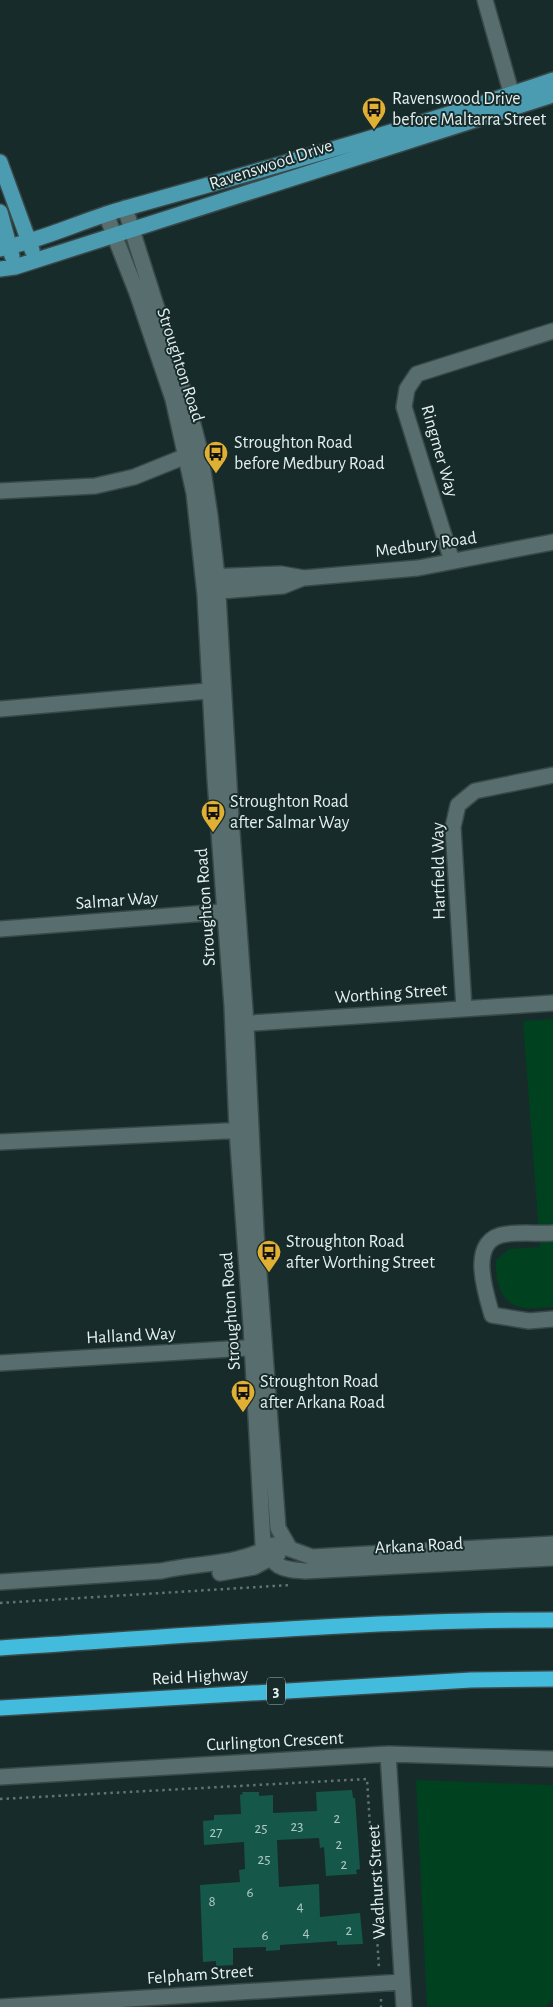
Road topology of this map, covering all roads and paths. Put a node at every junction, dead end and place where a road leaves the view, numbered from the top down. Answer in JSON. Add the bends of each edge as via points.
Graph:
{"nodes":[{"id":1,"x":485,"y":0,"type":"edge"},
{"id":2,"x":553,"y":80,"type":"edge"},
{"id":3,"x":553,"y":94,"type":"edge"},
{"id":4,"x":514,"y":100,"type":"junction"},
{"id":5,"x":0,"y":162,"type":"edge"},
{"id":6,"x":125,"y":208,"type":"junction"},
{"id":7,"x":0,"y":212,"type":"edge"},
{"id":8,"x":106,"y":214,"type":"junction"},
{"id":9,"x":132,"y":229,"type":"junction"},
{"id":10,"x":115,"y":235,"type":"junction"},
{"id":11,"x":28,"y":242,"type":"junction"},
{"id":12,"x":5,"y":248,"type":"edge"},
{"id":13,"x":36,"y":260,"type":"junction"},
{"id":14,"x":15,"y":266,"type":"junction"},
{"id":15,"x":0,"y":269,"type":"edge"},
{"id":16,"x":553,"y":331,"type":"edge"},
{"id":17,"x":193,"y":453,"type":"junction"},
{"id":18,"x":0,"y":492,"type":"edge"},
{"id":19,"x":553,"y":542,"type":"edge"},
{"id":20,"x":452,"y":561,"type":"junction"},
{"id":21,"x":211,"y":584,"type":"junction"},
{"id":22,"x":217,"y":690,"type":"junction"},
{"id":23,"x":0,"y":710,"type":"edge"},
{"id":24,"x":553,"y":775,"type":"edge"},
{"id":25,"x":230,"y":911,"type":"junction"},
{"id":26,"x":0,"y":929,"type":"edge"},
{"id":27,"x":553,"y":1003,"type":"edge"},
{"id":28,"x":464,"y":1008,"type":"junction"},
{"id":29,"x":239,"y":1024,"type":"junction"},
{"id":30,"x":244,"y":1130,"type":"junction"},
{"id":31,"x":0,"y":1142,"type":"edge"},
{"id":32,"x":553,"y":1233,"type":"edge"},
{"id":33,"x":553,"y":1319,"type":"edge"},
{"id":34,"x":258,"y":1347,"type":"junction"},
{"id":35,"x":0,"y":1363,"type":"edge"},
{"id":36,"x":285,"y":1544,"type":"junction"},
{"id":37,"x":553,"y":1544,"type":"edge"},
{"id":38,"x":268,"y":1554,"type":"junction"},
{"id":39,"x":553,"y":1558,"type":"edge"},
{"id":40,"x":0,"y":1582,"type":"edge"},
{"id":41,"x":296,"y":1585,"type":"dead end"},
{"id":42,"x":0,"y":1603,"type":"edge"},
{"id":43,"x":553,"y":1620,"type":"edge"},
{"id":44,"x":0,"y":1648,"type":"edge"},
{"id":45,"x":553,"y":1679,"type":"edge"},
{"id":46,"x":0,"y":1708,"type":"edge"},
{"id":47,"x":388,"y":1754,"type":"junction"},
{"id":48,"x":553,"y":1759,"type":"edge"},
{"id":49,"x":0,"y":1778,"type":"edge"},
{"id":50,"x":0,"y":1799,"type":"edge"},
{"id":51,"x":402,"y":1982,"type":"junction"},
{"id":52,"x":380,"y":1983,"type":"junction"},
{"id":53,"x":173,"y":2001,"type":"edge"},
{"id":54,"x":0,"y":2007,"type":"edge"},
{"id":55,"x":381,"y":2007,"type":"edge"},
{"id":56,"x":404,"y":2007,"type":"edge"}],
"edges":[{"from":1,"to":4,"type":"street"},
{"from":2,"to":4,"type":"main road","name":"Ravenswood Drive"},
{"from":3,"to":4,"type":"main road","name":"Ravenswood Drive"},
{"from":4,"to":6,"type":"main road","name":"Ravenswood Drive"},
{"from":4,"to":9,"type":"main road","name":"Ravenswood Drive"},
{"from":5,"to":11,"type":"main road"},
{"from":6,"to":8,"type":"main road","name":"Ravenswood Drive"},
{"from":6,"to":9,"type":"street","name":"Stroughton Road"},
{"from":7,"to":12,"type":"main road"},
{"from":8,"to":10,"type":"street","name":"Stroughton Road"},
{"from":8,"to":11,"type":"main road","name":"Ravenswood Drive"},
{"from":9,"to":10,"type":"main road","name":"Ravenswood Drive"},
{"from":9,"to":17,"type":"street","name":"Stroughton Road","via":[[189,409]]},
{"from":10,"to":13,"type":"main road","name":"Ravenswood Drive"},
{"from":10,"to":17,"type":"street","name":"Stroughton Road"},
{"from":11,"to":12,"type":"main road","name":"Ravenswood Drive"},
{"from":11,"to":13,"type":"main road"},
{"from":12,"to":14,"type":"main road"},
{"from":13,"to":14,"type":"main road","name":"Ravenswood Drive"},
{"from":14,"to":15,"type":"main road","name":"Ravenswood Drive"},
{"from":16,"to":20,"type":"street","name":"Ringmer Way","via":[[418,374],[407,388],[404,407]]},
{"from":17,"to":18,"type":"street","via":[[134,477],[95,486]]},
{"from":17,"to":21,"type":"street","name":"Stroughton Road","via":[[210,516]]},
{"from":19,"to":20,"type":"street","name":"Medbury Road"},
{"from":20,"to":21,"type":"street","name":"Medbury Road","via":[[418,568],[304,578],[281,574]]},
{"from":21,"to":22,"type":"street","name":"Stroughton Road"},
{"from":22,"to":23,"type":"street"},
{"from":22,"to":25,"type":"street","name":"Stroughton Road"},
{"from":24,"to":28,"type":"street","name":"Hartfield Way","via":[[476,791],[458,805],[453,827]]},
{"from":25,"to":26,"type":"street","name":"Salmar Way"},
{"from":25,"to":29,"type":"street","name":"Stroughton Road"},
{"from":27,"to":28,"type":"street","name":"Worthing Street"},
{"from":28,"to":29,"type":"street","name":"Worthing Street"},
{"from":29,"to":30,"type":"street","name":"Stroughton Road"},
{"from":30,"to":31,"type":"street"},
{"from":30,"to":34,"type":"street","name":"Stroughton Road"},
{"from":32,"to":33,"type":"street","via":[[504,1234],[489,1241],[482,1253],[482,1284],[492,1315],[529,1321]]},
{"from":34,"to":35,"type":"street","name":"Halland Way"},
{"from":34,"to":36,"type":"street","name":"Stroughton Road","via":[[278,1528]]},
{"from":34,"to":38,"type":"street","name":"Stroughton Road","via":[[262,1533]]},
{"from":36,"to":37,"type":"street","name":"Arkana Road","via":[[299,1554],[312,1557]]},
{"from":36,"to":38,"type":"street"},
{"from":38,"to":39,"type":"street","name":"Arkana Road","via":[[277,1566],[305,1571]]},
{"from":38,"to":40,"type":"street","via":[[254,1567],[219,1573],[179,1576],[162,1571]]},
{"from":41,"to":42,"type":"path"},
{"from":43,"to":44,"type":"highway","via":[[360,1625]]},
{"from":45,"to":46,"type":"highway","name":"Reid Highway","number":"3","via":[[471,1680]]},
{"from":47,"to":48,"type":"street","name":"Curlington Crescent"},
{"from":47,"to":49,"type":"street","name":"Curlington Crescent"},
{"from":47,"to":51,"type":"street","name":"Wadhurst Street"},
{"from":50,"to":52,"type":"path","via":[[367,1779]]},
{"from":51,"to":52,"type":"street","name":"Felpham Street"},
{"from":51,"to":56,"type":"street","name":"Wadhurst Street"},
{"from":52,"to":53,"type":"street","name":"Felpham Street"},
{"from":52,"to":55,"type":"path"},
{"from":53,"to":54,"type":"street","name":"Felpham Street"}]}
